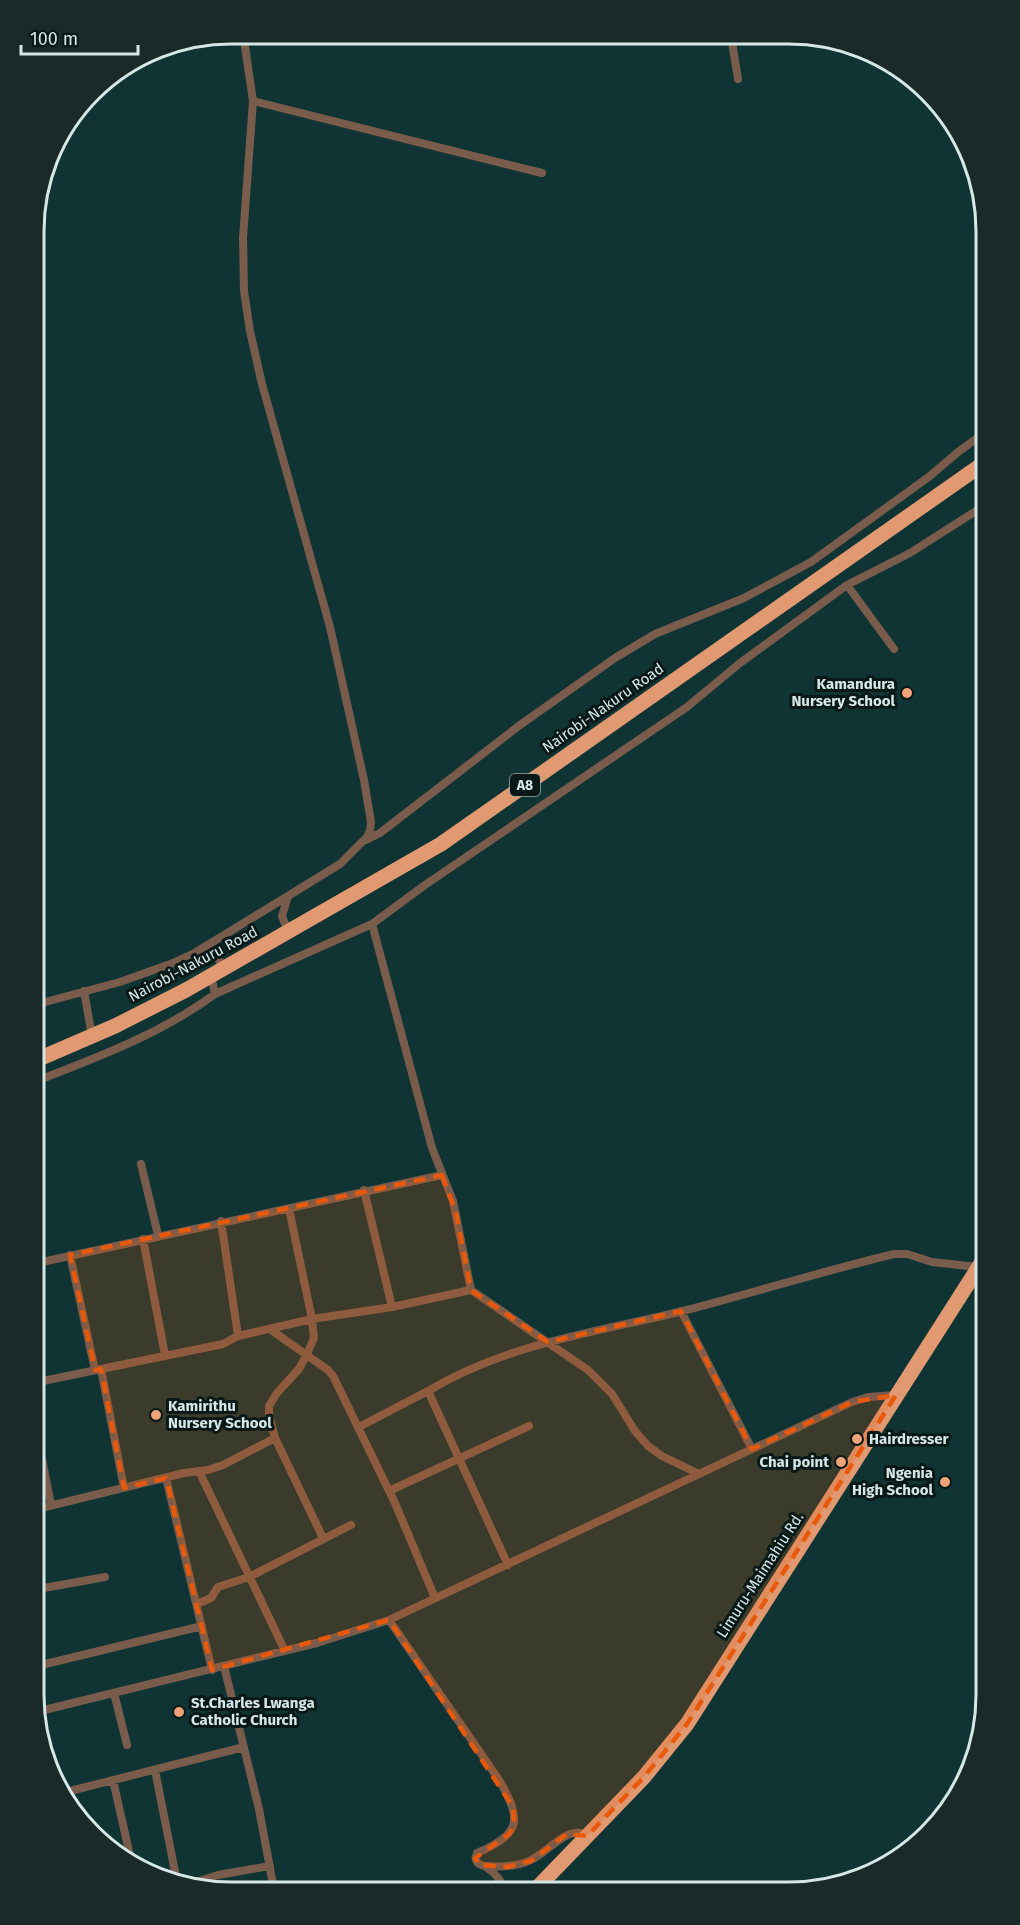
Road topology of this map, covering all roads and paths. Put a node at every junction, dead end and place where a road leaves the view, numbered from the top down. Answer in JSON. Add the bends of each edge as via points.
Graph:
{"nodes":[{"id":1,"x":245,"y":44,"type":"edge"},
{"id":2,"x":733,"y":44,"type":"edge"},
{"id":3,"x":738,"y":79,"type":"dead end"},
{"id":4,"x":253,"y":101,"type":"junction"},
{"id":5,"x":542,"y":173,"type":"dead end"},
{"id":6,"x":976,"y":439,"type":"edge"},
{"id":7,"x":976,"y":469,"type":"edge"},
{"id":8,"x":976,"y":511,"type":"edge"},
{"id":9,"x":810,"y":562,"type":"junction"},
{"id":10,"x":821,"y":577,"type":"junction"},
{"id":11,"x":847,"y":585,"type":"junction"},
{"id":12,"x":894,"y":649,"type":"dead end"},
{"id":13,"x":363,"y":842,"type":"junction"},
{"id":14,"x":288,"y":896,"type":"junction"},
{"id":15,"x":372,"y":924,"type":"junction"},
{"id":16,"x":288,"y":932,"type":"junction"},
{"id":17,"x":206,"y":946,"type":"junction"},
{"id":18,"x":226,"y":968,"type":"junction"},
{"id":19,"x":212,"y":976,"type":"junction"},
{"id":20,"x":84,"y":991,"type":"junction"},
{"id":21,"x":215,"y":994,"type":"junction"},
{"id":22,"x":44,"y":1002,"type":"edge"},
{"id":23,"x":92,"y":1036,"type":"junction"},
{"id":24,"x":44,"y":1057,"type":"edge"},
{"id":25,"x":44,"y":1078,"type":"edge"},
{"id":26,"x":141,"y":1164,"type":"dead end"},
{"id":27,"x":442,"y":1175,"type":"junction"},
{"id":28,"x":364,"y":1190,"type":"junction"},
{"id":29,"x":289,"y":1209,"type":"junction"},
{"id":30,"x":221,"y":1221,"type":"junction"},
{"id":31,"x":158,"y":1235,"type":"junction"},
{"id":32,"x":143,"y":1239,"type":"junction"},
{"id":33,"x":70,"y":1255,"type":"junction"},
{"id":34,"x":44,"y":1261,"type":"edge"},
{"id":35,"x":976,"y":1261,"type":"edge"},
{"id":36,"x":976,"y":1270,"type":"edge"},
{"id":37,"x":471,"y":1290,"type":"junction"},
{"id":38,"x":392,"y":1307,"type":"junction"},
{"id":39,"x":681,"y":1311,"type":"junction"},
{"id":40,"x":312,"y":1319,"type":"junction"},
{"id":41,"x":271,"y":1330,"type":"junction"},
{"id":42,"x":238,"y":1336,"type":"junction"},
{"id":43,"x":548,"y":1342,"type":"junction"},
{"id":44,"x":307,"y":1354,"type":"junction"},
{"id":45,"x":165,"y":1355,"type":"junction"},
{"id":46,"x":98,"y":1370,"type":"junction"},
{"id":47,"x":44,"y":1381,"type":"edge"},
{"id":48,"x":428,"y":1391,"type":"junction"},
{"id":49,"x":896,"y":1395,"type":"junction"},
{"id":50,"x":529,"y":1426,"type":"dead end"},
{"id":51,"x":359,"y":1427,"type":"junction"},
{"id":52,"x":275,"y":1438,"type":"junction"},
{"id":53,"x":752,"y":1449,"type":"junction"},
{"id":54,"x":459,"y":1458,"type":"junction"},
{"id":55,"x":44,"y":1469,"type":"edge"},
{"id":56,"x":198,"y":1471,"type":"junction"},
{"id":57,"x":699,"y":1474,"type":"junction"},
{"id":58,"x":166,"y":1478,"type":"junction"},
{"id":59,"x":124,"y":1488,"type":"junction"},
{"id":60,"x":389,"y":1491,"type":"junction"},
{"id":61,"x":51,"y":1505,"type":"junction"},
{"id":62,"x":44,"y":1507,"type":"edge"},
{"id":63,"x":351,"y":1525,"type":"dead end"},
{"id":64,"x":323,"y":1538,"type":"junction"},
{"id":65,"x":508,"y":1565,"type":"junction"},
{"id":66,"x":105,"y":1577,"type":"dead end"},
{"id":67,"x":249,"y":1577,"type":"junction"},
{"id":68,"x":44,"y":1588,"type":"edge"},
{"id":69,"x":435,"y":1598,"type":"junction"},
{"id":70,"x":197,"y":1604,"type":"junction"},
{"id":71,"x":389,"y":1620,"type":"junction"},
{"id":72,"x":202,"y":1626,"type":"junction"},
{"id":73,"x":285,"y":1650,"type":"junction"},
{"id":74,"x":44,"y":1664,"type":"edge"},
{"id":75,"x":224,"y":1666,"type":"junction"},
{"id":76,"x":212,"y":1670,"type":"junction"},
{"id":77,"x":114,"y":1693,"type":"junction"},
{"id":78,"x":44,"y":1710,"type":"edge"},
{"id":79,"x":127,"y":1745,"type":"dead end"},
{"id":80,"x":244,"y":1747,"type":"junction"},
{"id":81,"x":155,"y":1770,"type":"junction"},
{"id":82,"x":113,"y":1780,"type":"junction"},
{"id":83,"x":71,"y":1791,"type":"edge"},
{"id":84,"x":587,"y":1836,"type":"junction"},
{"id":85,"x":129,"y":1852,"type":"edge"},
{"id":86,"x":270,"y":1866,"type":"junction"},
{"id":87,"x":484,"y":1866,"type":"junction"},
{"id":88,"x":175,"y":1873,"type":"edge"},
{"id":89,"x":207,"y":1880,"type":"edge"},
{"id":90,"x":273,"y":1882,"type":"edge"},
{"id":91,"x":500,"y":1882,"type":"edge"},
{"id":92,"x":543,"y":1882,"type":"edge"}],
"edges":[{"from":1,"to":4,"type":"street"},
{"from":2,"to":3,"type":"street"},
{"from":4,"to":5,"type":"street"},
{"from":4,"to":13,"type":"street","via":[[243,238],[244,291],[265,395],[330,627],[364,780],[371,822]]},
{"from":6,"to":9,"type":"street"},
{"from":7,"to":10,"type":"highway","name":"Nairobi-Nakuru Road","number":"A8"},
{"from":8,"to":11,"type":"street","via":[[910,553]]},
{"from":9,"to":10,"type":"street"},
{"from":9,"to":13,"type":"street","via":[[744,598],[655,634],[615,658]]},
{"from":10,"to":16,"type":"highway","name":"Nairobi-Nakuru Road","number":"A8","via":[[441,844]]},
{"from":11,"to":12,"type":"street"},
{"from":11,"to":15,"type":"street","via":[[687,707]]},
{"from":13,"to":14,"type":"street","via":[[340,864]]},
{"from":14,"to":16,"type":"street","via":[[282,916]]},
{"from":14,"to":17,"type":"street"},
{"from":15,"to":21,"type":"street"},
{"from":15,"to":27,"type":"street"},
{"from":16,"to":18,"type":"highway","name":"Nairobi-Nakuru Road","number":"A8"},
{"from":17,"to":18,"type":"street"},
{"from":17,"to":20,"type":"street","via":[[173,963]]},
{"from":18,"to":19,"type":"highway","name":"Nairobi-Nakuru Road","number":"A8"},
{"from":19,"to":21,"type":"street"},
{"from":19,"to":23,"type":"highway","name":"Nairobi-Nakuru Road","number":"A8"},
{"from":20,"to":22,"type":"street"},
{"from":20,"to":23,"type":"street"},
{"from":21,"to":25,"type":"street","via":[[146,1035]]},
{"from":23,"to":24,"type":"highway","name":"Nairobi-Nakuru Road","number":"A8"},
{"from":26,"to":31,"type":"street"},
{"from":27,"to":28,"type":"street"},
{"from":27,"to":37,"type":"street","via":[[453,1201]]},
{"from":28,"to":29,"type":"street"},
{"from":28,"to":38,"type":"street"},
{"from":29,"to":30,"type":"street"},
{"from":29,"to":40,"type":"street"},
{"from":30,"to":31,"type":"street"},
{"from":30,"to":42,"type":"street"},
{"from":31,"to":32,"type":"street"},
{"from":32,"to":33,"type":"street"},
{"from":32,"to":45,"type":"street"},
{"from":33,"to":34,"type":"street"},
{"from":33,"to":46,"type":"street"},
{"from":35,"to":39,"type":"street","via":[[932,1262],[894,1254]]},
{"from":36,"to":49,"type":"highway","name":"Limuru-Maimahiu Rd."},
{"from":37,"to":38,"type":"street"},
{"from":37,"to":43,"type":"street"},
{"from":38,"to":40,"type":"street"},
{"from":39,"to":43,"type":"street"},
{"from":39,"to":53,"type":"street"},
{"from":40,"to":41,"type":"street"},
{"from":40,"to":44,"type":"street","via":[[314,1338]]},
{"from":41,"to":42,"type":"street"},
{"from":41,"to":44,"type":"street"},
{"from":42,"to":45,"type":"street","via":[[223,1344]]},
{"from":43,"to":48,"type":"street","via":[[478,1364]]},
{"from":43,"to":57,"type":"street","via":[[603,1383],[648,1446]]},
{"from":44,"to":51,"type":"street","via":[[333,1376]]},
{"from":44,"to":52,"type":"street","via":[[269,1406]]},
{"from":45,"to":46,"type":"street"},
{"from":46,"to":47,"type":"street"},
{"from":46,"to":59,"type":"street"},
{"from":48,"to":51,"type":"street"},
{"from":48,"to":54,"type":"street"},
{"from":49,"to":53,"type":"street","via":[[852,1402]]},
{"from":49,"to":84,"type":"highway","name":"Limuru-Maimahiu Rd.","via":[[687,1724],[644,1777]]},
{"from":50,"to":54,"type":"street"},
{"from":51,"to":60,"type":"street"},
{"from":52,"to":56,"type":"street","via":[[223,1465]]},
{"from":52,"to":64,"type":"street"},
{"from":53,"to":57,"type":"street"},
{"from":54,"to":60,"type":"street"},
{"from":54,"to":65,"type":"street"},
{"from":55,"to":61,"type":"street"},
{"from":56,"to":58,"type":"street"},
{"from":56,"to":67,"type":"street"},
{"from":57,"to":65,"type":"street"},
{"from":58,"to":59,"type":"street"},
{"from":58,"to":70,"type":"street"},
{"from":59,"to":61,"type":"street"},
{"from":60,"to":69,"type":"street"},
{"from":61,"to":62,"type":"street"},
{"from":63,"to":64,"type":"street"},
{"from":64,"to":67,"type":"street"},
{"from":65,"to":69,"type":"street"},
{"from":66,"to":68,"type":"street"},
{"from":67,"to":70,"type":"street","via":[[218,1587],[211,1598]]},
{"from":67,"to":73,"type":"street"},
{"from":69,"to":71,"type":"street"},
{"from":70,"to":72,"type":"street"},
{"from":71,"to":73,"type":"street"},
{"from":71,"to":87,"type":"street","via":[[499,1780],[513,1807],[514,1825],[509,1834],[477,1852],[476,1862]]},
{"from":72,"to":74,"type":"street"},
{"from":72,"to":76,"type":"street"},
{"from":73,"to":75,"type":"street"},
{"from":75,"to":76,"type":"street"},
{"from":75,"to":80,"type":"street"},
{"from":76,"to":77,"type":"street"},
{"from":77,"to":78,"type":"street"},
{"from":77,"to":79,"type":"street"},
{"from":80,"to":81,"type":"street"},
{"from":80,"to":86,"type":"street"},
{"from":81,"to":82,"type":"street"},
{"from":81,"to":88,"type":"street"},
{"from":82,"to":83,"type":"street"},
{"from":82,"to":85,"type":"street"},
{"from":84,"to":87,"type":"street","via":[[578,1832],[567,1834],[546,1852],[524,1863]]},
{"from":84,"to":92,"type":"highway","name":"Limuru-Maimahiu Rd."},
{"from":86,"to":89,"type":"street"},
{"from":86,"to":90,"type":"street"},
{"from":87,"to":91,"type":"street"}]}
